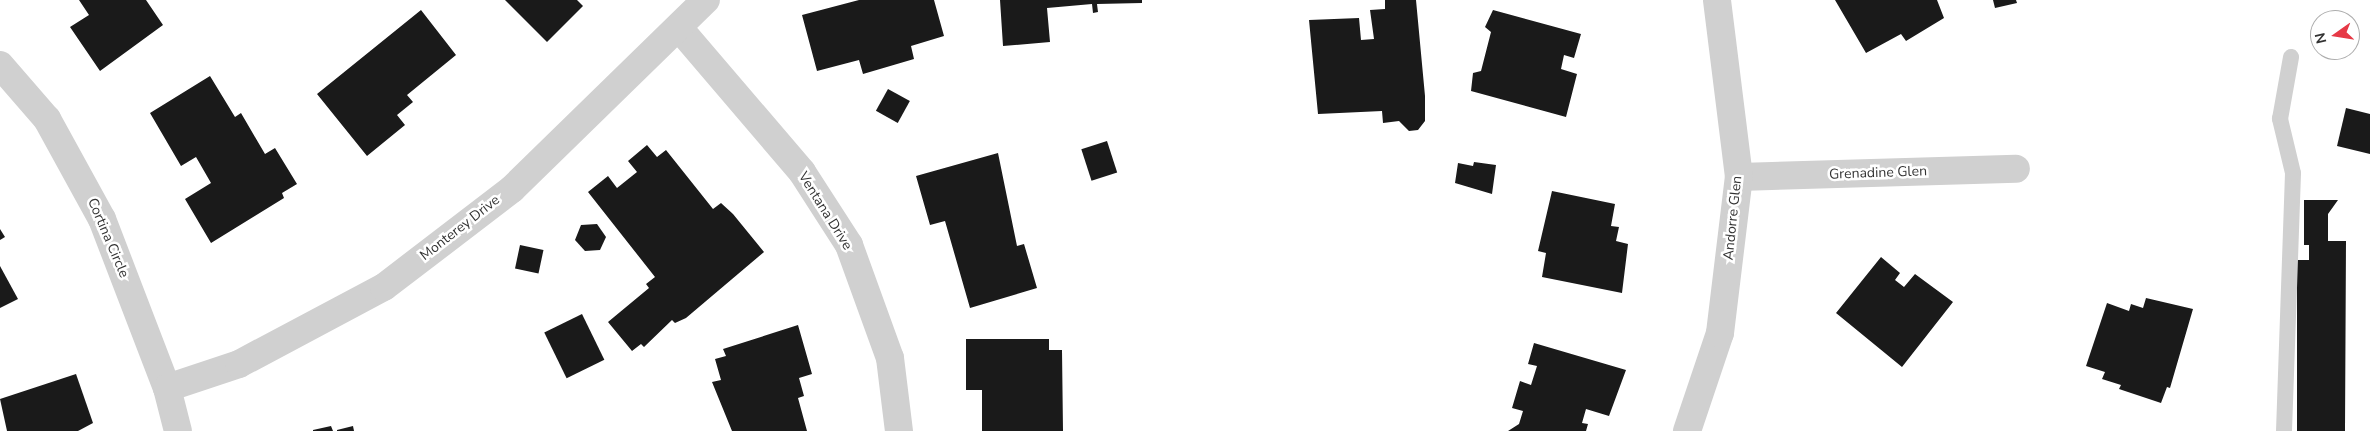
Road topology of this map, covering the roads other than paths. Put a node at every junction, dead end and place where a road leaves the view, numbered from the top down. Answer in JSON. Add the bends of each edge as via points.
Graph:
{"nodes":[{"id":1,"x":706,"y":0,"type":"edge"},
{"id":2,"x":1717,"y":0,"type":"edge"},
{"id":3,"x":679,"y":28,"type":"junction"},
{"id":4,"x":2291,"y":57,"type":"dead end"},
{"id":5,"x":0,"y":64,"type":"edge"},
{"id":6,"x":2016,"y":169,"type":"dead end"},
{"id":7,"x":1739,"y":176,"type":"junction"},
{"id":8,"x":167,"y":388,"type":"junction"},
{"id":9,"x":178,"y":431,"type":"edge"},
{"id":10,"x":899,"y":431,"type":"edge"},
{"id":11,"x":1687,"y":431,"type":"edge"},
{"id":12,"x":2284,"y":431,"type":"edge"}],
"edges":[{"from":1,"to":3,"type":"street","name":"Monterey Drive"},
{"from":2,"to":7,"type":"street","name":"Andorre Glen"},
{"from":3,"to":8,"type":"street","name":"Monterey Drive","via":[[512,189],[384,287],[239,364]]},
{"from":3,"to":10,"type":"street","name":"Ventana Drive","via":[[802,172],[849,245],[890,358]]},
{"from":4,"to":12,"type":"lane","via":[[2280,119],[2293,173]]},
{"from":5,"to":8,"type":"street","name":"Cortina Circle","via":[[47,119],[102,218]]},
{"from":6,"to":7,"type":"street","name":"Grenadine Glen"},
{"from":7,"to":11,"type":"street","name":"Andorre Glen","via":[[1720,333]]},
{"from":8,"to":9,"type":"street","name":"Cortina Circle"}]}
